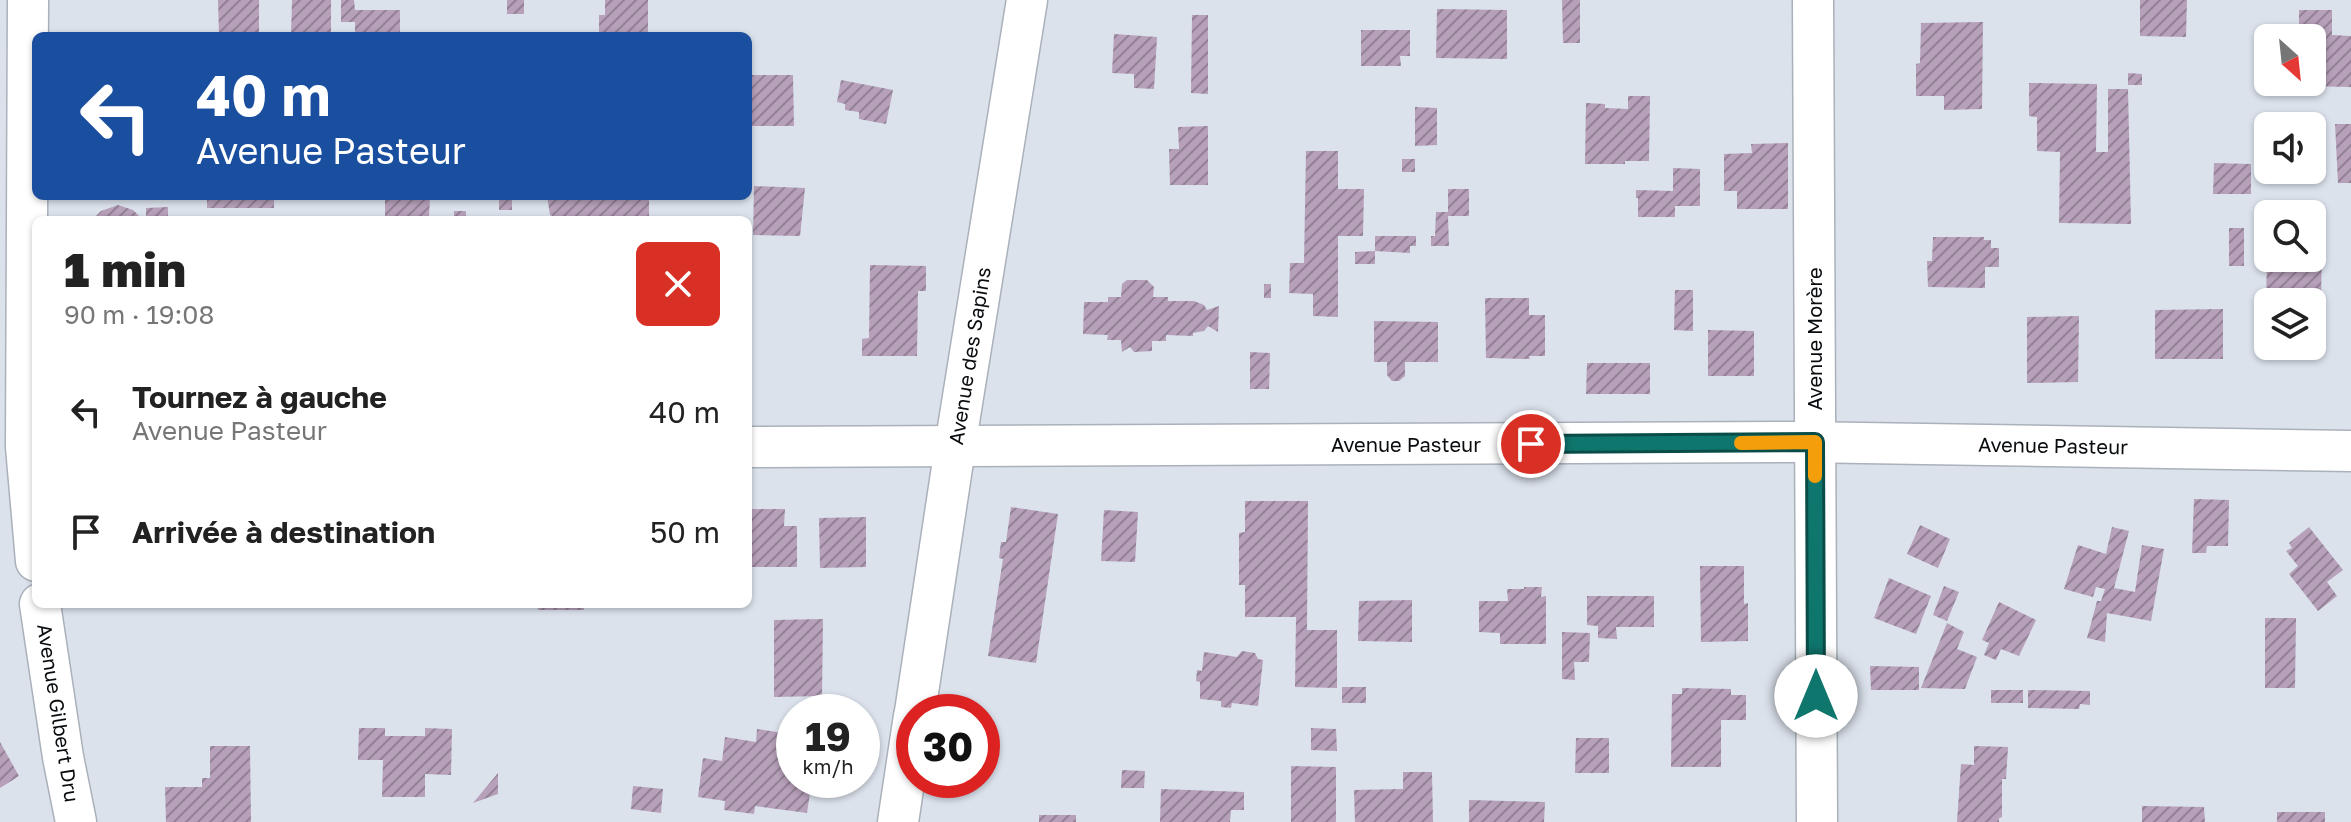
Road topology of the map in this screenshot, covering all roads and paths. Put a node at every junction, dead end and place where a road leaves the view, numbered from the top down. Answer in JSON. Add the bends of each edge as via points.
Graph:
{"nodes":[{"id":1,"x":28,"y":0,"type":"edge"},
{"id":2,"x":1027,"y":0,"type":"edge"},
{"id":3,"x":1813,"y":0,"type":"edge"},
{"id":4,"x":1815,"y":442,"type":"junction"},
{"id":5,"x":21,"y":447,"type":"edge"},
{"id":6,"x":752,"y":447,"type":"edge"},
{"id":7,"x":955,"y":447,"type":"junction"},
{"id":8,"x":2351,"y":451,"type":"edge"},
{"id":9,"x":32,"y":531,"type":"edge"},
{"id":10,"x":41,"y":608,"type":"edge"},
{"id":11,"x":917,"y":694,"type":"edge"},
{"id":12,"x":902,"y":798,"type":"edge"},
{"id":13,"x":76,"y":822,"type":"edge"},
{"id":14,"x":898,"y":822,"type":"edge"},
{"id":15,"x":1817,"y":822,"type":"edge"}],
"edges":[{"from":1,"to":5,"type":"street"},
{"from":2,"to":7,"type":"street","name":"Avenue des Sapins"},
{"from":3,"to":4,"type":"street","name":"Avenue Morère"},
{"from":4,"to":7,"type":"street","name":"Avenue Pasteur"},
{"from":4,"to":8,"type":"street","name":"Avenue Pasteur"},
{"from":4,"to":15,"type":"street","name":"Avenue Morère"},
{"from":5,"to":9,"type":"street"},
{"from":6,"to":7,"type":"street","name":"Avenue Pasteur"},
{"from":7,"to":11,"type":"street","name":"Avenue des Sapins"},
{"from":10,"to":13,"type":"street","name":"Avenue Gilbert Dru"},
{"from":12,"to":14,"type":"street","name":"Avenue des Sapins"}]}
